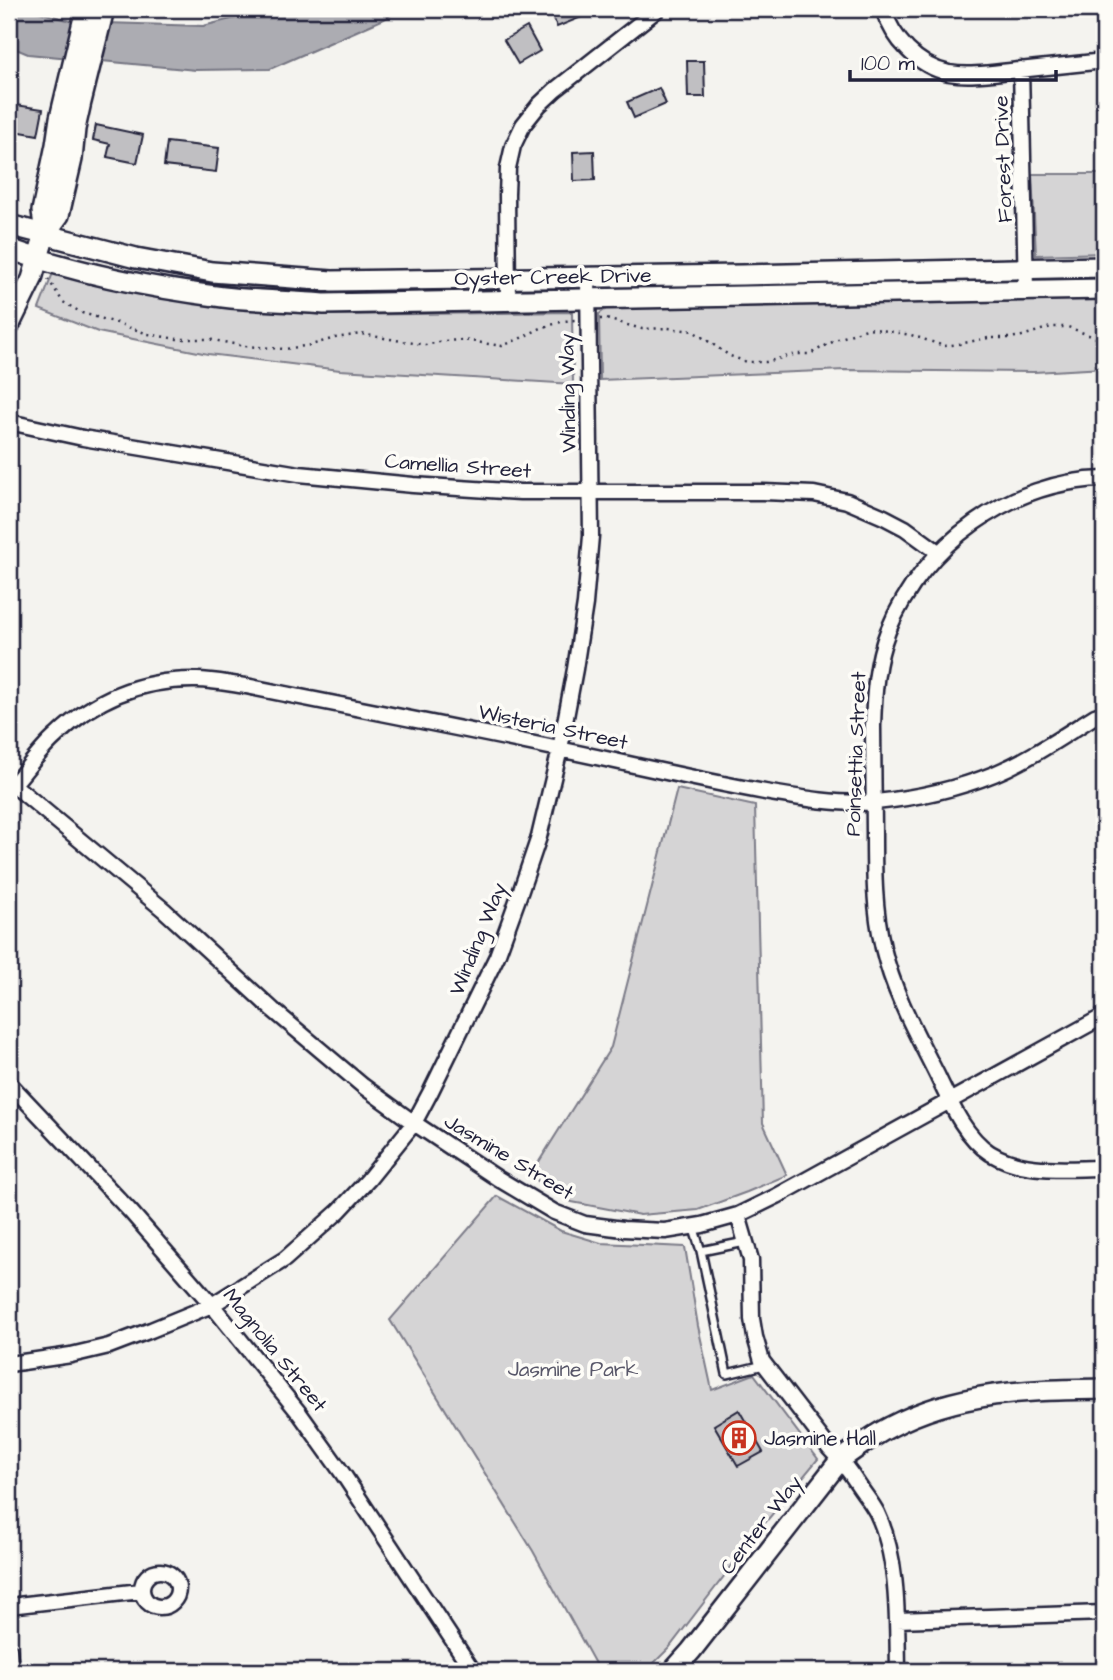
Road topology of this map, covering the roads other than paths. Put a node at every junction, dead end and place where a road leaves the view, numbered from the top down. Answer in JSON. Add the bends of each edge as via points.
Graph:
{"nodes":[{"id":1,"x":86,"y":9,"type":"edge"},
{"id":2,"x":104,"y":9,"type":"edge"},
{"id":3,"x":657,"y":9,"type":"edge"},
{"id":4,"x":883,"y":9,"type":"edge"},
{"id":5,"x":1104,"y":61,"type":"edge"},
{"id":6,"x":1021,"y":69,"type":"junction"},
{"id":7,"x":73,"y":101,"type":"junction"},
{"id":8,"x":9,"y":225,"type":"edge"},
{"id":9,"x":45,"y":234,"type":"junction"},
{"id":10,"x":9,"y":249,"type":"edge"},
{"id":11,"x":36,"y":266,"type":"junction"},
{"id":12,"x":1104,"y":267,"type":"edge"},
{"id":13,"x":1026,"y":269,"type":"junction"},
{"id":14,"x":587,"y":278,"type":"junction"},
{"id":15,"x":508,"y":279,"type":"junction"},
{"id":16,"x":1104,"y":289,"type":"edge"},
{"id":17,"x":1026,"y":290,"type":"junction"},
{"id":18,"x":588,"y":299,"type":"junction"},
{"id":19,"x":508,"y":301,"type":"junction"},
{"id":20,"x":9,"y":326,"type":"edge"},
{"id":21,"x":9,"y":422,"type":"edge"},
{"id":22,"x":1104,"y":480,"type":"edge"},
{"id":23,"x":590,"y":492,"type":"junction"},
{"id":24,"x":938,"y":552,"type":"junction"},
{"id":25,"x":1104,"y":713,"type":"edge"},
{"id":26,"x":560,"y":749,"type":"junction"},
{"id":27,"x":11,"y":783,"type":"edge"},
{"id":28,"x":874,"y":802,"type":"junction"},
{"id":29,"x":1104,"y":1017,"type":"edge"},
{"id":30,"x":9,"y":1083,"type":"edge"},
{"id":31,"x":950,"y":1102,"type":"junction"},
{"id":32,"x":414,"y":1123,"type":"junction"},
{"id":33,"x":1104,"y":1168,"type":"edge"},
{"id":34,"x":737,"y":1215,"type":"junction"},
{"id":35,"x":694,"y":1227,"type":"junction"},
{"id":36,"x":745,"y":1242,"type":"junction"},
{"id":37,"x":701,"y":1251,"type":"junction"},
{"id":38,"x":212,"y":1305,"type":"junction"},
{"id":39,"x":9,"y":1364,"type":"edge"},
{"id":40,"x":764,"y":1365,"type":"junction"},
{"id":41,"x":1104,"y":1389,"type":"edge"},
{"id":42,"x":841,"y":1460,"type":"junction"},
{"id":43,"x":141,"y":1591,"type":"dead end"},
{"id":44,"x":9,"y":1606,"type":"edge"},
{"id":45,"x":1104,"y":1613,"type":"edge"},
{"id":46,"x":897,"y":1620,"type":"junction"},
{"id":47,"x":9,"y":1650,"type":"edge"},
{"id":48,"x":10,"y":1671,"type":"edge"},
{"id":49,"x":473,"y":1671,"type":"edge"},
{"id":50,"x":674,"y":1671,"type":"edge"},
{"id":51,"x":898,"y":1671,"type":"edge"}],
"edges":[{"from":1,"to":7,"type":"main road"},
{"from":2,"to":7,"type":"main road"},
{"from":3,"to":15,"type":"street","via":[[555,90],[523,125],[508,168]]},
{"from":4,"to":6,"type":"street","name":"Forest Drive","via":[[903,46],[937,69],[963,74]]},
{"from":5,"to":6,"type":"street"},
{"from":6,"to":13,"type":"street","name":"Forest Drive"},
{"from":7,"to":9,"type":"main road","via":[[72,159]]},
{"from":8,"to":9,"type":"main road","name":"Oyster Creek Drive"},
{"from":9,"to":11,"type":"main road"},
{"from":9,"to":15,"type":"main road","name":"Oyster Creek Drive","via":[[212,272],[331,281]]},
{"from":10,"to":11,"type":"main road","name":"Oyster Creek Drive"},
{"from":11,"to":19,"type":"main road","name":"Oyster Creek Drive","via":[[225,297],[324,304]]},
{"from":11,"to":20,"type":"main road"},
{"from":12,"to":13,"type":"main road","name":"Oyster Creek Drive"},
{"from":13,"to":14,"type":"main road","name":"Oyster Creek Drive"},
{"from":13,"to":17,"type":"street","name":"Forest Drive"},
{"from":14,"to":15,"type":"main road","name":"Oyster Creek Drive"},
{"from":14,"to":18,"type":"street","name":"Winding Way"},
{"from":15,"to":19,"type":"street"},
{"from":16,"to":17,"type":"main road","name":"Oyster Creek Drive"},
{"from":17,"to":18,"type":"main road","name":"Oyster Creek Drive"},
{"from":18,"to":19,"type":"main road","name":"Oyster Creek Drive"},
{"from":18,"to":23,"type":"street","name":"Winding Way"},
{"from":21,"to":23,"type":"street","name":"Camellia Street","via":[[299,474],[520,492]]},
{"from":22,"to":24,"type":"street","name":"Poinsettia Street","via":[[1068,482],[1031,493],[973,523]]},
{"from":23,"to":24,"type":"street","name":"Camellia Street","via":[[814,494],[847,501],[884,517]]},
{"from":23,"to":26,"type":"street","name":"Winding Way","via":[[585,604]]},
{"from":24,"to":28,"type":"street","name":"Poinsettia Street","via":[[908,592],[881,654],[874,699]]},
{"from":25,"to":28,"type":"street","name":"Wisteria Street","via":[[995,773],[955,787]]},
{"from":26,"to":27,"type":"street","name":"Wisteria Street","via":[[246,686],[173,680],[122,692],[75,718]]},
{"from":26,"to":28,"type":"street","name":"Wisteria Street","via":[[799,798]]},
{"from":26,"to":32,"type":"street","name":"Winding Way","via":[[539,836],[497,956]]},
{"from":27,"to":32,"type":"street","name":"Jasmine Street","via":[[164,910],[363,1086]]},
{"from":28,"to":31,"type":"street","name":"Poinsettia Street","via":[[874,900],[883,948],[907,1018]]},
{"from":29,"to":31,"type":"street","name":"Jasmine Street"},
{"from":30,"to":38,"type":"street","name":"Magnolia Street"},
{"from":31,"to":33,"type":"street","name":"Poinsettia Street","via":[[971,1136],[1012,1163],[1033,1168]]},
{"from":31,"to":34,"type":"street","name":"Jasmine Street"},
{"from":32,"to":35,"type":"street","name":"Jasmine Street","via":[[554,1212],[585,1224],[665,1231]]},
{"from":32,"to":38,"type":"street","name":"Winding Way","via":[[339,1211],[285,1259]]},
{"from":34,"to":35,"type":"street","name":"Jasmine Street"},
{"from":34,"to":36,"type":"street"},
{"from":35,"to":37,"type":"lane"},
{"from":36,"to":37,"type":"lane"},
{"from":36,"to":40,"type":"street","via":[[751,1261],[753,1328]]},
{"from":37,"to":40,"type":"lane","via":[[727,1374]]},
{"from":38,"to":39,"type":"street","name":"Winding Way","via":[[109,1346]]},
{"from":38,"to":49,"type":"street","name":"Magnolia Street","via":[[343,1474]]},
{"from":40,"to":42,"type":"street"},
{"from":41,"to":42,"type":"main road","name":"Center Way","via":[[1020,1391],[948,1404],[891,1426]]},
{"from":42,"to":46,"type":"street","via":[[876,1512],[885,1535]]},
{"from":42,"to":50,"type":"main road","name":"Center Way"},
{"from":43,"to":44,"type":"street"},
{"from":45,"to":46,"type":"street"},
{"from":46,"to":51,"type":"street"},
{"from":47,"to":48,"type":"street"}]}
